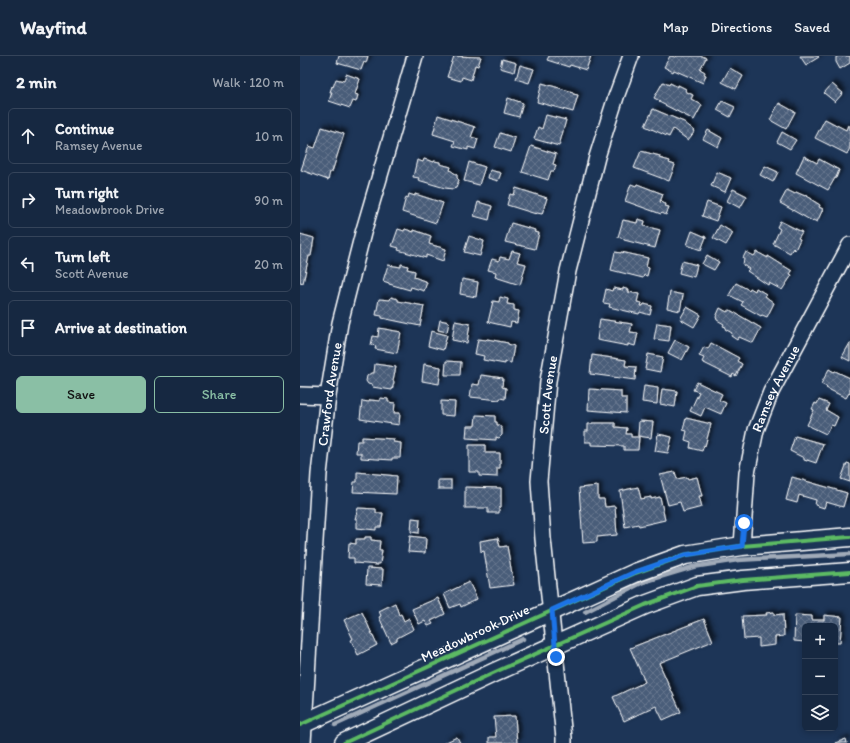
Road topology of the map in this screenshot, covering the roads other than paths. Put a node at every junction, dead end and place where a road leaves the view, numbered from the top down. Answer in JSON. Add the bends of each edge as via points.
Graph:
{"nodes":[{"id":1,"x":415,"y":56,"type":"edge"},
{"id":2,"x":631,"y":56,"type":"edge"},
{"id":3,"x":850,"y":245,"type":"edge"},
{"id":4,"x":300,"y":395,"type":"edge"},
{"id":5,"x":328,"y":396,"type":"junction"},
{"id":6,"x":850,"y":537,"type":"edge"},
{"id":7,"x":742,"y":546,"type":"junction"},
{"id":8,"x":850,"y":572,"type":"edge"},
{"id":9,"x":552,"y":610,"type":"junction"},
{"id":10,"x":556,"y":646,"type":"junction"},
{"id":11,"x":302,"y":724,"type":"edge"},
{"id":12,"x":303,"y":743,"type":"edge"},
{"id":13,"x":344,"y":743,"type":"edge"},
{"id":14,"x":564,"y":743,"type":"edge"}],
"edges":[{"from":1,"to":5,"type":"street","name":"Crawford Avenue","via":[[363,233],[340,323]]},
{"from":2,"to":9,"type":"street","name":"Scott Avenue","via":[[595,164],[568,271],[548,381],[539,481]]},
{"from":3,"to":7,"type":"street","name":"Ramsey Avenue","via":[[771,392],[756,430],[747,473]]},
{"from":4,"to":5,"type":"street"},
{"from":5,"to":11,"type":"street","name":"Crawford Avenue","via":[[319,474]]},
{"from":6,"to":7,"type":"street","name":"Meadowbrook Drive"},
{"from":7,"to":9,"type":"street","name":"Meadowbrook Drive","via":[[685,555],[635,572]]},
{"from":8,"to":10,"type":"street","via":[[697,586],[645,605]]},
{"from":9,"to":10,"type":"street","name":"Scott Avenue"},
{"from":9,"to":11,"type":"street","name":"Meadowbrook Drive"},
{"from":10,"to":13,"type":"street"},
{"from":10,"to":14,"type":"street","name":"Scott Avenue"},
{"from":11,"to":12,"type":"street","name":"Crawford Avenue"}]}
